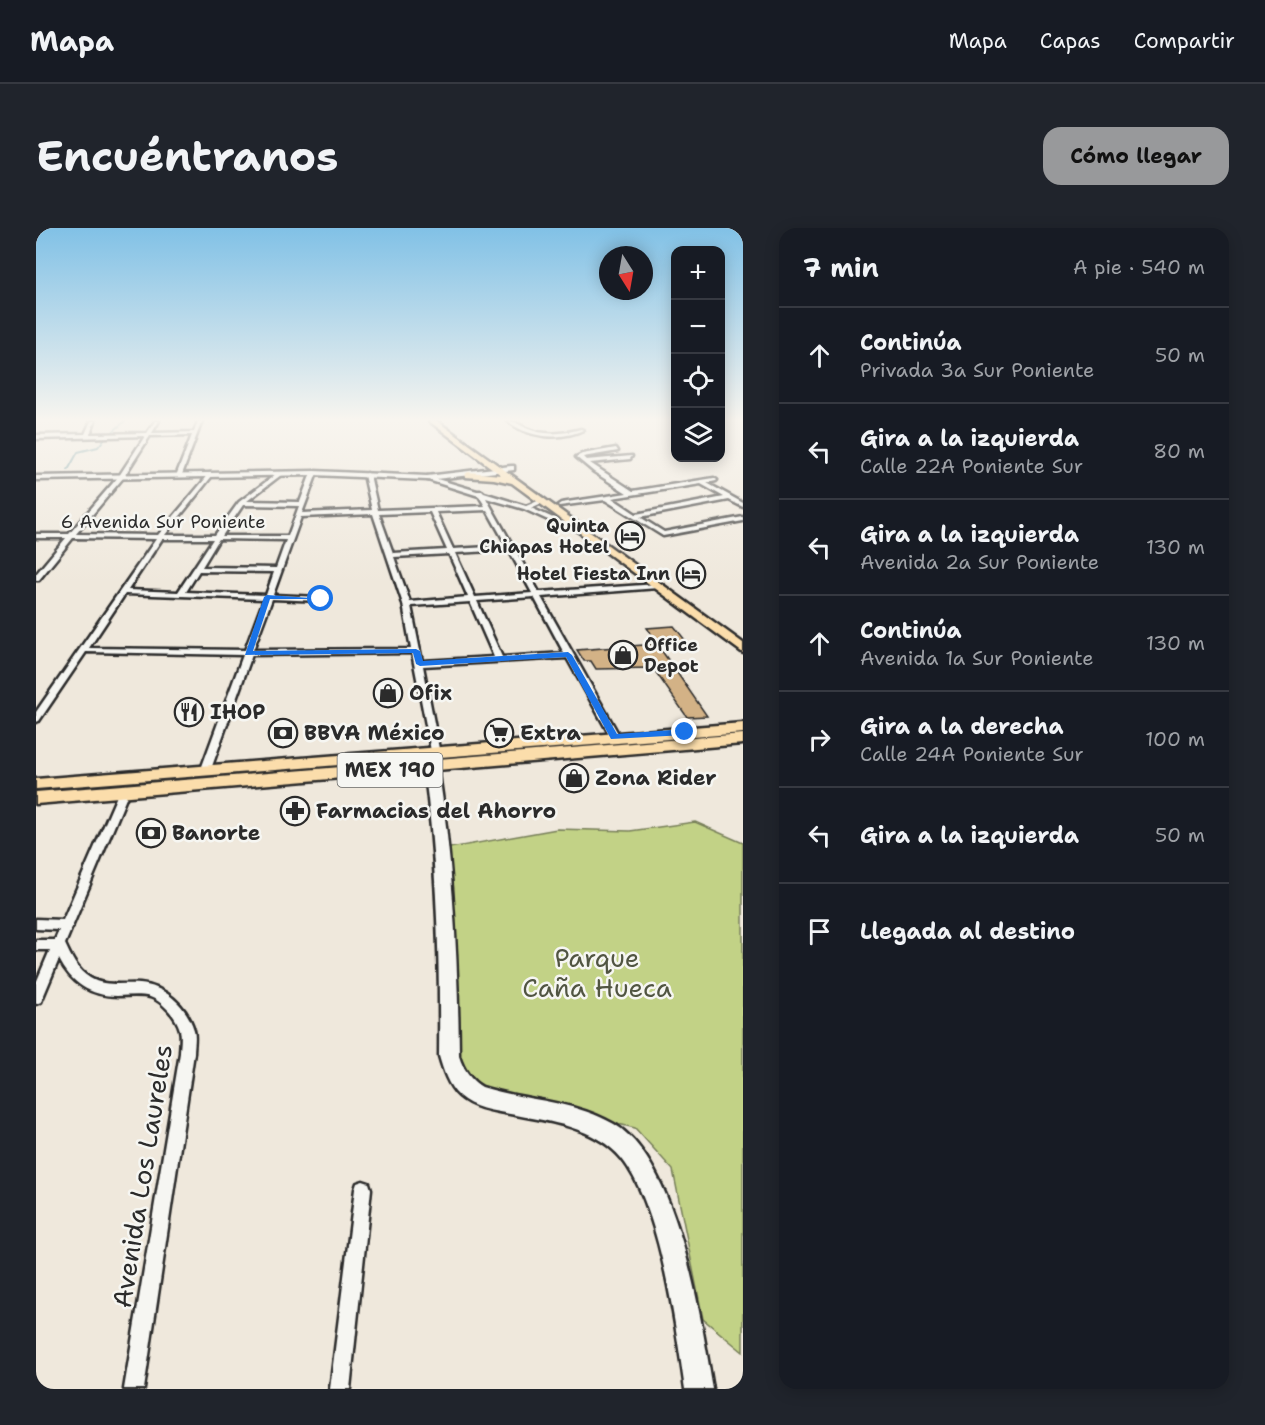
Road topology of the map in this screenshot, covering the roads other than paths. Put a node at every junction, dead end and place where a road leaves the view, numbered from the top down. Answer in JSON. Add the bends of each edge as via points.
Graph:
{"nodes":[{"id":1,"x":204,"y":475,"type":"edge"},
{"id":2,"x":210,"y":475,"type":"edge"},
{"id":3,"x":277,"y":475,"type":"edge"},
{"id":4,"x":313,"y":475,"type":"edge"},
{"id":5,"x":367,"y":475,"type":"edge"},
{"id":6,"x":371,"y":475,"type":"edge"},
{"id":7,"x":455,"y":475,"type":"edge"},
{"id":8,"x":488,"y":475,"type":"edge"},
{"id":9,"x":512,"y":475,"type":"edge"},
{"id":10,"x":515,"y":475,"type":"edge"},
{"id":11,"x":605,"y":475,"type":"edge"},
{"id":12,"x":179,"y":476,"type":"joint"},
{"id":13,"x":121,"y":477,"type":"junction"},
{"id":14,"x":36,"y":478,"type":"edge"},
{"id":15,"x":427,"y":478,"type":"junction"},
{"id":16,"x":714,"y":480,"type":"dead end"},
{"id":17,"x":703,"y":483,"type":"junction"},
{"id":18,"x":525,"y":488,"type":"junction"},
{"id":19,"x":480,"y":492,"type":"junction"},
{"id":20,"x":633,"y":494,"type":"junction"},
{"id":21,"x":607,"y":498,"type":"junction"},
{"id":22,"x":729,"y":498,"type":"junction"},
{"id":23,"x":542,"y":501,"type":"junction"},
{"id":24,"x":241,"y":503,"type":"junction"},
{"id":25,"x":304,"y":504,"type":"junction"},
{"id":26,"x":561,"y":505,"type":"junction"},
{"id":27,"x":743,"y":505,"type":"edge"},
{"id":28,"x":488,"y":508,"type":"junction"},
{"id":29,"x":526,"y":508,"type":"junction"},
{"id":30,"x":434,"y":511,"type":"junction"},
{"id":31,"x":376,"y":513,"type":"junction"},
{"id":32,"x":300,"y":515,"type":"junction"},
{"id":33,"x":635,"y":516,"type":"junction"},
{"id":34,"x":743,"y":519,"type":"edge"},
{"id":35,"x":572,"y":522,"type":"junction"},
{"id":36,"x":36,"y":536,"type":"edge"},
{"id":37,"x":71,"y":536,"type":"junction"},
{"id":38,"x":161,"y":537,"type":"junction"},
{"id":39,"x":217,"y":537,"type":"junction"},
{"id":40,"x":291,"y":538,"type":"junction"},
{"id":41,"x":509,"y":548,"type":"junction"},
{"id":42,"x":450,"y":551,"type":"junction"},
{"id":43,"x":388,"y":555,"type":"junction"},
{"id":44,"x":196,"y":569,"type":"junction"},
{"id":45,"x":277,"y":570,"type":"junction"},
{"id":46,"x":36,"y":578,"type":"edge"},
{"id":47,"x":653,"y":579,"type":"junction"},
{"id":48,"x":122,"y":592,"type":"junction"},
{"id":49,"x":180,"y":595,"type":"junction"},
{"id":50,"x":671,"y":595,"type":"junction"},
{"id":51,"x":537,"y":596,"type":"junction"},
{"id":52,"x":267,"y":597,"type":"junction"},
{"id":53,"x":688,"y":598,"type":"junction"},
{"id":54,"x":321,"y":599,"type":"dead end"},
{"id":55,"x":473,"y":600,"type":"junction"},
{"id":56,"x":406,"y":604,"type":"junction"},
{"id":57,"x":743,"y":639,"type":"edge"},
{"id":58,"x":743,"y":649,"type":"edge"},
{"id":59,"x":83,"y":650,"type":"junction"},
{"id":60,"x":416,"y":651,"type":"junction"},
{"id":61,"x":248,"y":653,"type":"junction"},
{"id":62,"x":568,"y":655,"type":"junction"},
{"id":63,"x":499,"y":659,"type":"junction"},
{"id":64,"x":420,"y":664,"type":"junction"},
{"id":65,"x":36,"y":719,"type":"edge"},
{"id":66,"x":743,"y":728,"type":"edge"},
{"id":67,"x":615,"y":737,"type":"junction"},
{"id":68,"x":743,"y":740,"type":"edge"},
{"id":69,"x":433,"y":760,"type":"junction"},
{"id":70,"x":206,"y":769,"type":"junction"},
{"id":71,"x":36,"y":784,"type":"edge"},
{"id":72,"x":124,"y":791,"type":"junction"},
{"id":73,"x":36,"y":798,"type":"edge"},
{"id":74,"x":36,"y":924,"type":"edge"},
{"id":75,"x":68,"y":925,"type":"junction"},
{"id":76,"x":36,"y":945,"type":"edge"},
{"id":77,"x":59,"y":945,"type":"junction"},
{"id":78,"x":36,"y":998,"type":"edge"},
{"id":79,"x":363,"y":1189,"type":"dead end"},
{"id":80,"x":134,"y":1389,"type":"edge"},
{"id":81,"x":340,"y":1389,"type":"edge"},
{"id":82,"x":699,"y":1389,"type":"edge"}],
"edges":[{"from":1,"to":12,"type":"main road"},
{"from":2,"to":38,"type":"street"},
{"from":3,"to":24,"type":"street"},
{"from":4,"to":25,"type":"street"},
{"from":5,"to":31,"type":"street"},
{"from":6,"to":15,"type":"main road"},
{"from":7,"to":15,"type":"main road"},
{"from":8,"to":18,"type":"main road"},
{"from":9,"to":18,"type":"main road"},
{"from":10,"to":26,"type":"main road"},
{"from":11,"to":20,"type":"street"},
{"from":12,"to":13,"type":"main road"},
{"from":13,"to":14,"type":"main road"},
{"from":13,"to":37,"type":"street"},
{"from":15,"to":19,"type":"street"},
{"from":16,"to":17,"type":"street"},
{"from":17,"to":20,"type":"street"},
{"from":17,"to":22,"type":"street"},
{"from":18,"to":23,"type":"main road"},
{"from":19,"to":28,"type":"street"},
{"from":19,"to":29,"type":"street"},
{"from":20,"to":21,"type":"street"},
{"from":21,"to":26,"type":"street"},
{"from":21,"to":33,"type":"street"},
{"from":22,"to":27,"type":"street"},
{"from":22,"to":33,"type":"street"},
{"from":23,"to":29,"type":"street"},
{"from":23,"to":35,"type":"main road"},
{"from":24,"to":25,"type":"street"},
{"from":24,"to":39,"type":"street"},
{"from":25,"to":32,"type":"street"},
{"from":26,"to":47,"type":"main road"},
{"from":28,"to":30,"type":"street"},
{"from":28,"to":41,"type":"street"},
{"from":29,"to":35,"type":"street","via":[[561,524]]},
{"from":30,"to":31,"type":"street"},
{"from":30,"to":42,"type":"street"},
{"from":31,"to":32,"type":"street"},
{"from":31,"to":43,"type":"street"},
{"from":32,"to":40,"type":"street"},
{"from":33,"to":34,"type":"street","via":[[663,534]]},
{"from":35,"to":47,"type":"main road"},
{"from":36,"to":37,"type":"street","name":"6 Avenida Sur Poniente"},
{"from":37,"to":38,"type":"street","name":"6 Avenida Sur Poniente"},
{"from":37,"to":46,"type":"street"},
{"from":38,"to":39,"type":"street","name":"6 Avenida Sur Poniente"},
{"from":38,"to":48,"type":"street"},
{"from":39,"to":40,"type":"street","name":"6 Avenida Sur Poniente"},
{"from":39,"to":44,"type":"street"},
{"from":40,"to":45,"type":"street"},
{"from":41,"to":42,"type":"street"},
{"from":41,"to":51,"type":"street"},
{"from":42,"to":43,"type":"street"},
{"from":42,"to":55,"type":"street"},
{"from":43,"to":56,"type":"street"},
{"from":44,"to":45,"type":"street"},
{"from":44,"to":49,"type":"street"},
{"from":45,"to":52,"type":"street"},
{"from":47,"to":50,"type":"main road"},
{"from":47,"to":51,"type":"street"},
{"from":47,"to":53,"type":"main road"},
{"from":48,"to":49,"type":"street"},
{"from":48,"to":59,"type":"street"},
{"from":49,"to":52,"type":"street"},
{"from":50,"to":53,"type":"main road"},
{"from":50,"to":58,"type":"main road"},
{"from":51,"to":55,"type":"street"},
{"from":51,"to":62,"type":"street"},
{"from":52,"to":54,"type":"street"},
{"from":52,"to":61,"type":"street"},
{"from":53,"to":57,"type":"main road"},
{"from":55,"to":56,"type":"street"},
{"from":55,"to":63,"type":"street"},
{"from":56,"to":60,"type":"street"},
{"from":59,"to":61,"type":"street"},
{"from":59,"to":65,"type":"street"},
{"from":60,"to":61,"type":"street"},
{"from":60,"to":64,"type":"street"},
{"from":61,"to":70,"type":"street"},
{"from":62,"to":63,"type":"street"},
{"from":62,"to":67,"type":"street"},
{"from":63,"to":64,"type":"street"},
{"from":64,"to":69,"type":"street"},
{"from":66,"to":67,"type":"main road","number":"MEX 190"},
{"from":67,"to":69,"type":"main road","number":"MEX 190"},
{"from":68,"to":69,"type":"main road","number":"MEX 190"},
{"from":69,"to":70,"type":"main road","number":"MEX 190"},
{"from":69,"to":72,"type":"main road","number":"MEX 190"},
{"from":69,"to":82,"type":"main road","via":[[447,915],[449,1056],[455,1076],[470,1092],[492,1101],[591,1123],[630,1150],[654,1192],[683,1303]]},
{"from":70,"to":71,"type":"main road","number":"MEX 190"},
{"from":72,"to":73,"type":"main road","number":"MEX 190"},
{"from":72,"to":75,"type":"street"},
{"from":74,"to":75,"type":"street"},
{"from":75,"to":77,"type":"street"},
{"from":76,"to":77,"type":"street"},
{"from":77,"to":78,"type":"street"},
{"from":77,"to":80,"type":"street","name":"Avenida Los Laureles","via":[[72,971],[87,983],[105,990],[150,992],[172,1007],[188,1031]]},
{"from":79,"to":81,"type":"street"}]}
